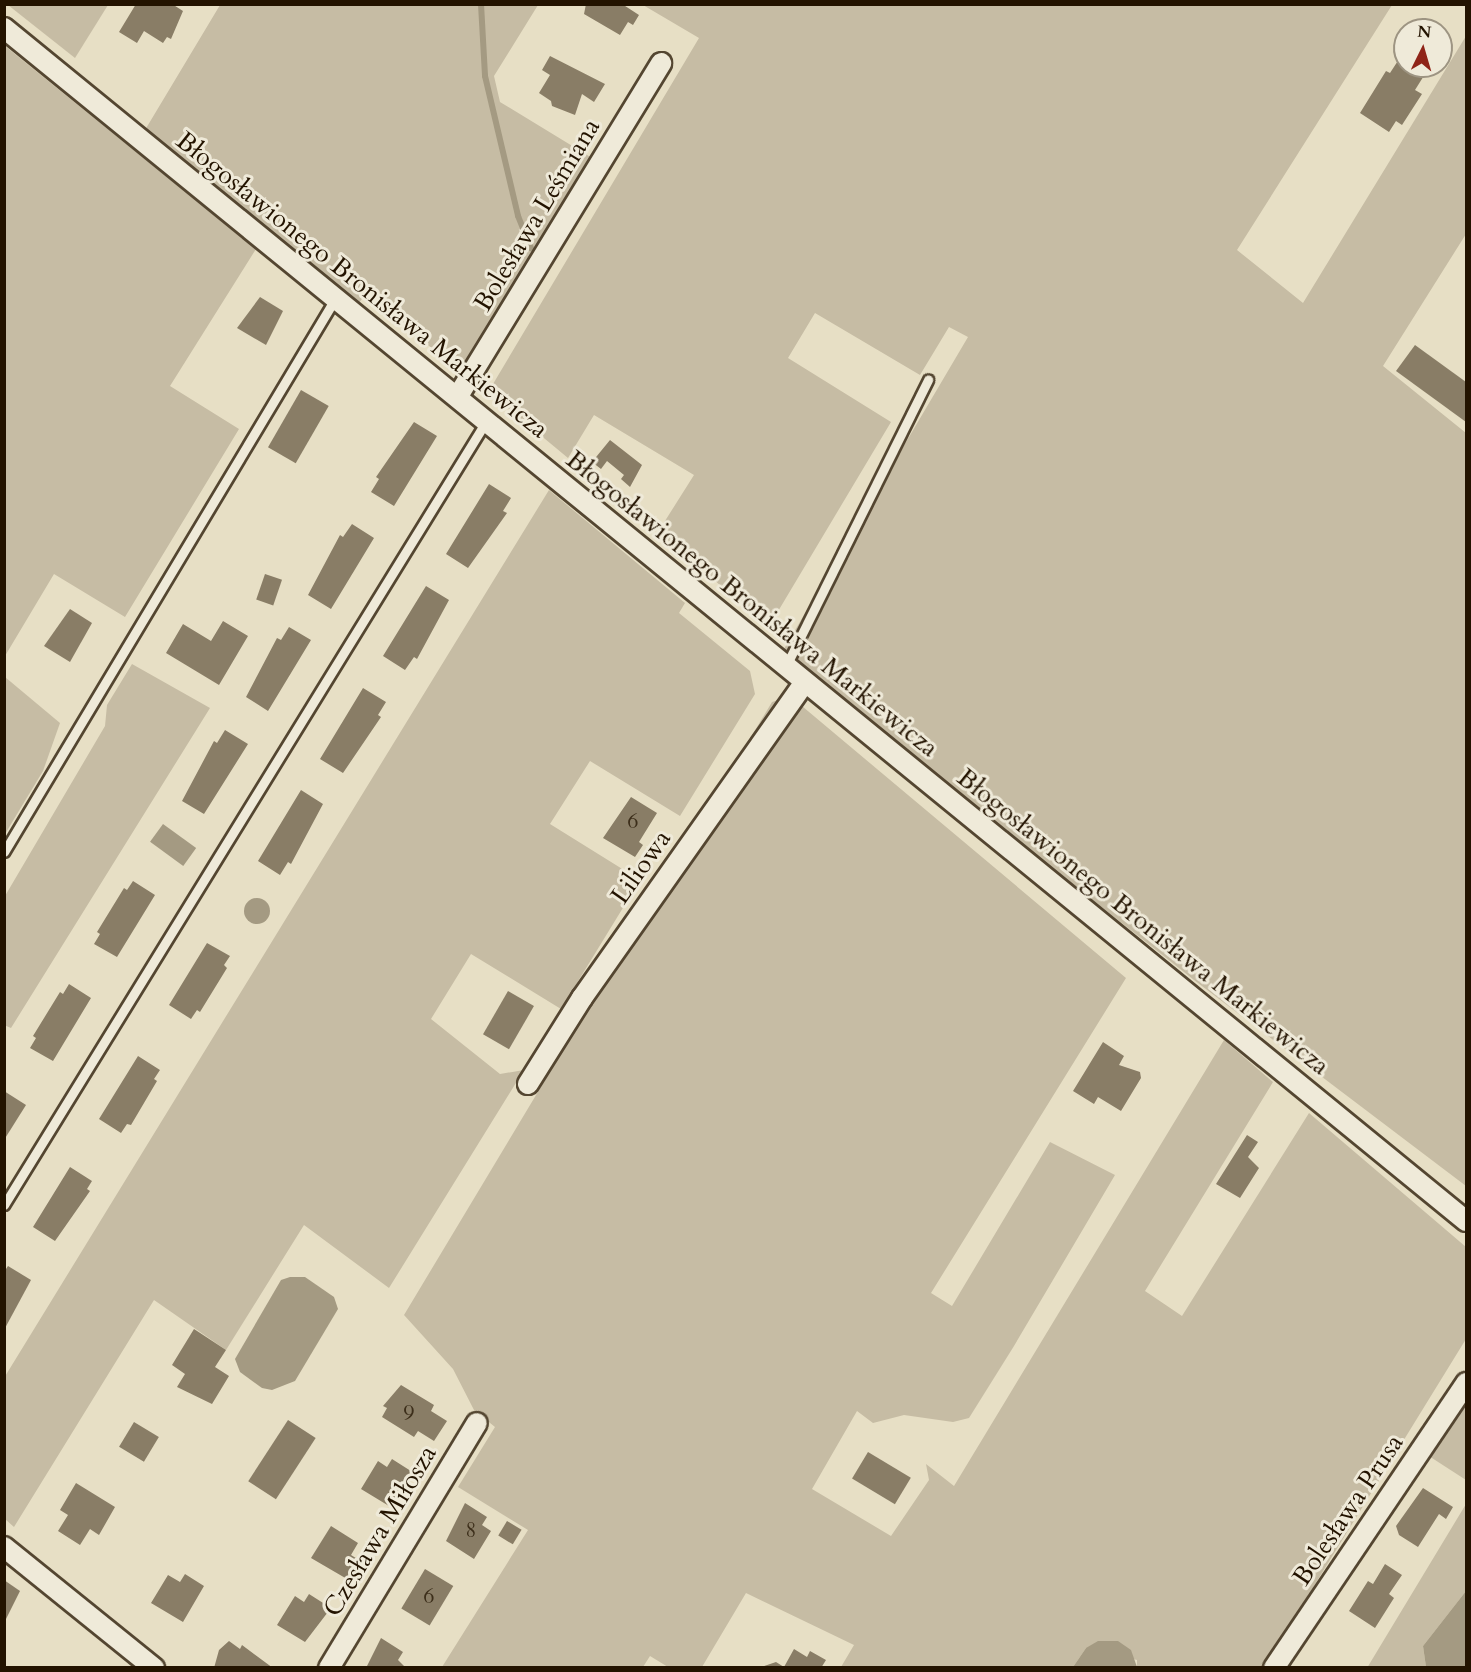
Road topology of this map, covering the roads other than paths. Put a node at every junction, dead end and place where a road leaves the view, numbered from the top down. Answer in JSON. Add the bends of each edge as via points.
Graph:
{"nodes":[{"id":1,"x":4,"y":28,"type":"edge"},
{"id":2,"x":661,"y":63,"type":"dead end"},
{"id":3,"x":334,"y":299,"type":"junction"},
{"id":4,"x":928,"y":380,"type":"dead end"},
{"id":5,"x":458,"y":396,"type":"junction"},
{"id":6,"x":487,"y":420,"type":"junction"},
{"id":7,"x":785,"y":668,"type":"junction"},
{"id":8,"x":804,"y":683,"type":"junction"},
{"id":9,"x":4,"y":852,"type":"edge"},
{"id":10,"x":528,"y":1084,"type":"dead end"},
{"id":11,"x":4,"y":1205,"type":"edge"},
{"id":12,"x":1467,"y":1221,"type":"edge"},
{"id":13,"x":1467,"y":1383,"type":"edge"},
{"id":14,"x":477,"y":1423,"type":"dead end"},
{"id":15,"x":4,"y":1546,"type":"edge"},
{"id":16,"x":135,"y":1661,"type":"edge"},
{"id":17,"x":154,"y":1668,"type":"edge"},
{"id":18,"x":329,"y":1668,"type":"edge"},
{"id":19,"x":1274,"y":1668,"type":"edge"}],
"edges":[{"from":1,"to":3,"type":"street","name":"Błogosławionego Bronisława Markiewicza"},
{"from":2,"to":5,"type":"street","name":"Bolesława Leśmiana"},
{"from":3,"to":5,"type":"street","name":"Błogosławionego Bronisława Markiewicza"},
{"from":3,"to":9,"type":"lane"},
{"from":4,"to":7,"type":"lane"},
{"from":5,"to":6,"type":"street","name":"Błogosławionego Bronisława Markiewicza"},
{"from":6,"to":7,"type":"street","name":"Błogosławionego Bronisława Markiewicza"},
{"from":6,"to":11,"type":"lane"},
{"from":7,"to":8,"type":"street","name":"Błogosławionego Bronisława Markiewicza"},
{"from":8,"to":10,"type":"street","name":"Liliowa","via":[[582,998]]},
{"from":8,"to":12,"type":"street","name":"Błogosławionego Bronisława Markiewicza"},
{"from":13,"to":19,"type":"street","name":"Bolesława Prusa"},
{"from":14,"to":18,"type":"street","name":"Czesława Miłosza"},
{"from":15,"to":16,"type":"street"},
{"from":16,"to":17,"type":"street"}]}
